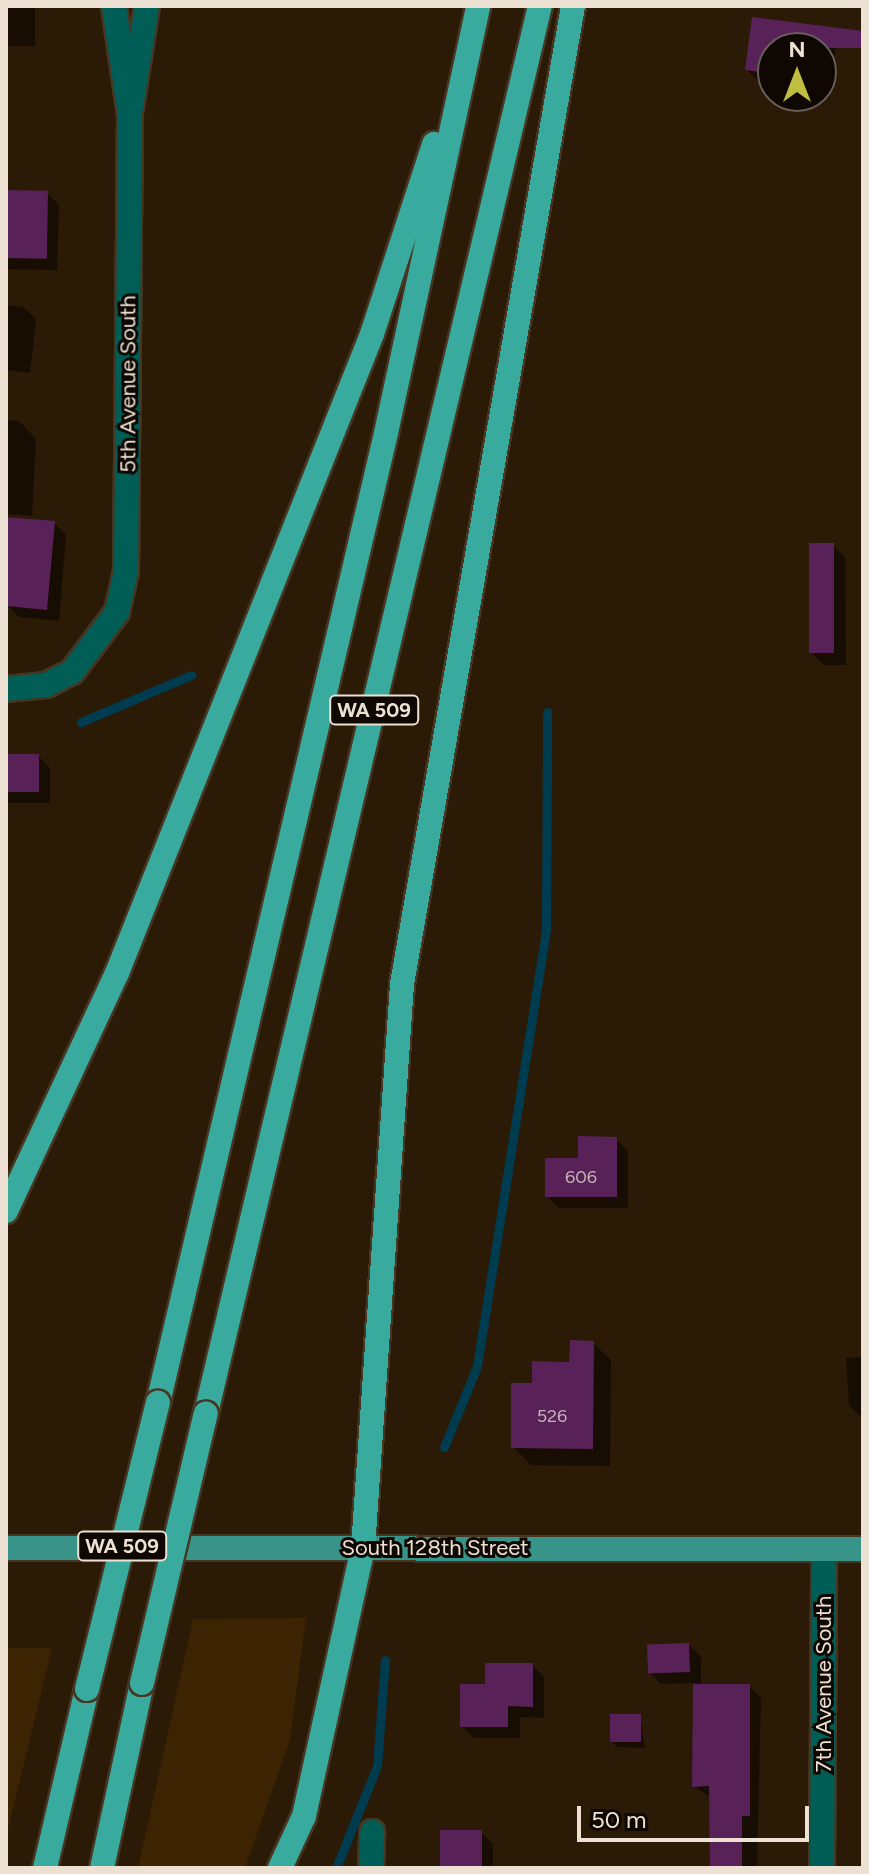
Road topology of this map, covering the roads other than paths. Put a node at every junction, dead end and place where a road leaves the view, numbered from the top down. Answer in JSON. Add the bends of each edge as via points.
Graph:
{"nodes":[{"id":1,"x":114,"y":6,"type":"edge"},
{"id":2,"x":147,"y":6,"type":"edge"},
{"id":3,"x":471,"y":6,"type":"edge"},
{"id":4,"x":478,"y":6,"type":"edge"},
{"id":5,"x":540,"y":6,"type":"edge"},
{"id":6,"x":573,"y":6,"type":"edge"},
{"id":7,"x":130,"y":115,"type":"junction"},
{"id":8,"x":6,"y":689,"type":"edge"},
{"id":9,"x":6,"y":1211,"type":"edge"},
{"id":10,"x":6,"y":1548,"type":"edge"},
{"id":11,"x":363,"y":1548,"type":"junction"},
{"id":12,"x":824,"y":1549,"type":"junction"},
{"id":13,"x":863,"y":1549,"type":"edge"},
{"id":14,"x":372,"y":1832,"type":"dead end"},
{"id":15,"x":45,"y":1868,"type":"edge"},
{"id":16,"x":102,"y":1868,"type":"edge"},
{"id":17,"x":280,"y":1868,"type":"edge"},
{"id":18,"x":371,"y":1868,"type":"edge"},
{"id":19,"x":822,"y":1868,"type":"edge"}],
"edges":[{"from":1,"to":7,"type":"street","name":"5th Avenue South"},
{"from":2,"to":7,"type":"street","name":"5th Avenue South"},
{"from":3,"to":9,"type":"highway","via":[[372,334],[117,973]]},
{"from":4,"to":15,"type":"highway","number":"WA 509","bridge":true,"via":[[386,433]]},
{"from":5,"to":16,"type":"highway","number":"WA 509","bridge":true},
{"from":6,"to":11,"type":"highway","via":[[402,984]]},
{"from":7,"to":8,"type":"street","name":"5th Avenue South","via":[[126,571],[117,612],[97,647],[46,685]]},
{"from":10,"to":11,"type":"main road","name":"South 128th Street"},
{"from":11,"to":12,"type":"main road","name":"South 128th Street"},
{"from":11,"to":17,"type":"highway","via":[[304,1816]]},
{"from":12,"to":13,"type":"main road","name":"South 128th Street"},
{"from":12,"to":19,"type":"street","name":"7th Avenue South"},
{"from":14,"to":18,"type":"street"}]}
